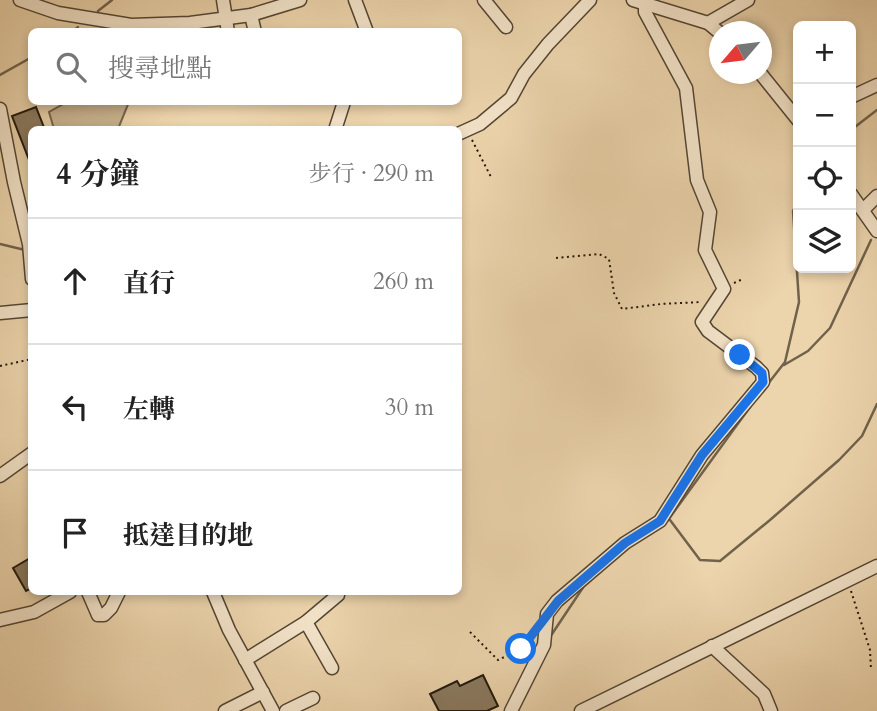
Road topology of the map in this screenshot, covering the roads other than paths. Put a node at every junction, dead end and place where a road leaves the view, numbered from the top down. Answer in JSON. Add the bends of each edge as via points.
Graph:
{"nodes":[{"id":1,"x":20,"y":0,"type":"edge"},
{"id":2,"x":223,"y":0,"type":"edge"},
{"id":3,"x":300,"y":0,"type":"edge"},
{"id":4,"x":355,"y":0,"type":"edge"},
{"id":5,"x":484,"y":0,"type":"edge"},
{"id":6,"x":590,"y":0,"type":"edge"},
{"id":7,"x":747,"y":0,"type":"edge"},
{"id":8,"x":639,"y":2,"type":"edge"},
{"id":9,"x":251,"y":15,"type":"junction"},
{"id":10,"x":226,"y":18,"type":"junction"},
{"id":11,"x":708,"y":23,"type":"joint"},
{"id":12,"x":506,"y":27,"type":"dead end"},
{"id":13,"x":227,"y":28,"type":"edge"},
{"id":14,"x":254,"y":28,"type":"edge"},
{"id":15,"x":366,"y":28,"type":"edge"},
{"id":16,"x":769,"y":84,"type":"edge"},
{"id":17,"x":877,"y":85,"type":"edge"},
{"id":18,"x":856,"y":95,"type":"edge"},
{"id":19,"x":343,"y":105,"type":"edge"},
{"id":20,"x":0,"y":109,"type":"edge"},
{"id":21,"x":793,"y":114,"type":"edge"},
{"id":22,"x":336,"y":126,"type":"edge"},
{"id":23,"x":462,"y":132,"type":"edge"},
{"id":24,"x":7,"y":182,"type":"edge"},
{"id":25,"x":877,"y":196,"type":"edge"},
{"id":26,"x":856,"y":201,"type":"edge"},
{"id":27,"x":863,"y":210,"type":"junction"},
{"id":28,"x":877,"y":231,"type":"edge"},
{"id":29,"x":28,"y":241,"type":"edge"},
{"id":30,"x":28,"y":310,"type":"edge"},
{"id":31,"x":0,"y":313,"type":"edge"},
{"id":32,"x":28,"y":456,"type":"edge"},
{"id":33,"x":0,"y":477,"type":"edge"},
{"id":34,"x":877,"y":566,"type":"edge"},
{"id":35,"x":63,"y":595,"type":"edge"},
{"id":36,"x":90,"y":595,"type":"edge"},
{"id":37,"x":118,"y":595,"type":"edge"},
{"id":38,"x":214,"y":595,"type":"edge"},
{"id":39,"x":338,"y":595,"type":"dead end"},
{"id":40,"x":0,"y":620,"type":"edge"},
{"id":41,"x":306,"y":622,"type":"junction"},
{"id":42,"x":712,"y":646,"type":"junction"},
{"id":43,"x":246,"y":660,"type":"junction"},
{"id":44,"x":332,"y":668,"type":"dead end"},
{"id":45,"x":263,"y":692,"type":"junction"},
{"id":46,"x":313,"y":698,"type":"dead end"},
{"id":47,"x":225,"y":711,"type":"edge"},
{"id":48,"x":273,"y":711,"type":"edge"},
{"id":49,"x":286,"y":711,"type":"edge"},
{"id":50,"x":511,"y":711,"type":"edge"},
{"id":51,"x":581,"y":711,"type":"edge"},
{"id":52,"x":771,"y":711,"type":"edge"}],
"edges":[{"from":1,"to":10,"type":"street","via":[[58,13],[131,25]]},
{"from":2,"to":10,"type":"street"},
{"from":3,"to":9,"type":"street"},
{"from":4,"to":15,"type":"street"},
{"from":5,"to":12,"type":"street"},
{"from":6,"to":23,"type":"street","via":[[548,44],[511,98]]},
{"from":7,"to":11,"type":"street"},
{"from":8,"to":11,"type":"street"},
{"from":8,"to":50,"type":"street","via":[[686,88],[697,180],[710,212],[705,250],[724,289],[702,322],[762,373],[763,382],[702,455],[660,521],[625,543],[547,614],[544,645]]},
{"from":9,"to":10,"type":"street"},
{"from":9,"to":14,"type":"street"},
{"from":10,"to":13,"type":"street"},
{"from":16,"to":21,"type":"street"},
{"from":17,"to":18,"type":"street"},
{"from":19,"to":22,"type":"street"},
{"from":20,"to":24,"type":"street"},
{"from":24,"to":29,"type":"street"},
{"from":25,"to":27,"type":"street"},
{"from":26,"to":27,"type":"street"},
{"from":27,"to":28,"type":"street"},
{"from":30,"to":31,"type":"street"},
{"from":32,"to":33,"type":"street"},
{"from":34,"to":42,"type":"street"},
{"from":35,"to":40,"type":"street","via":[[34,611]]},
{"from":36,"to":37,"type":"street","via":[[98,615],[104,615]]},
{"from":38,"to":43,"type":"street"},
{"from":39,"to":41,"type":"street"},
{"from":41,"to":43,"type":"street"},
{"from":41,"to":44,"type":"street"},
{"from":42,"to":51,"type":"street"},
{"from":42,"to":52,"type":"street","via":[[764,694]]},
{"from":43,"to":45,"type":"street"},
{"from":45,"to":47,"type":"street"},
{"from":45,"to":48,"type":"street"},
{"from":46,"to":49,"type":"street"}]}
